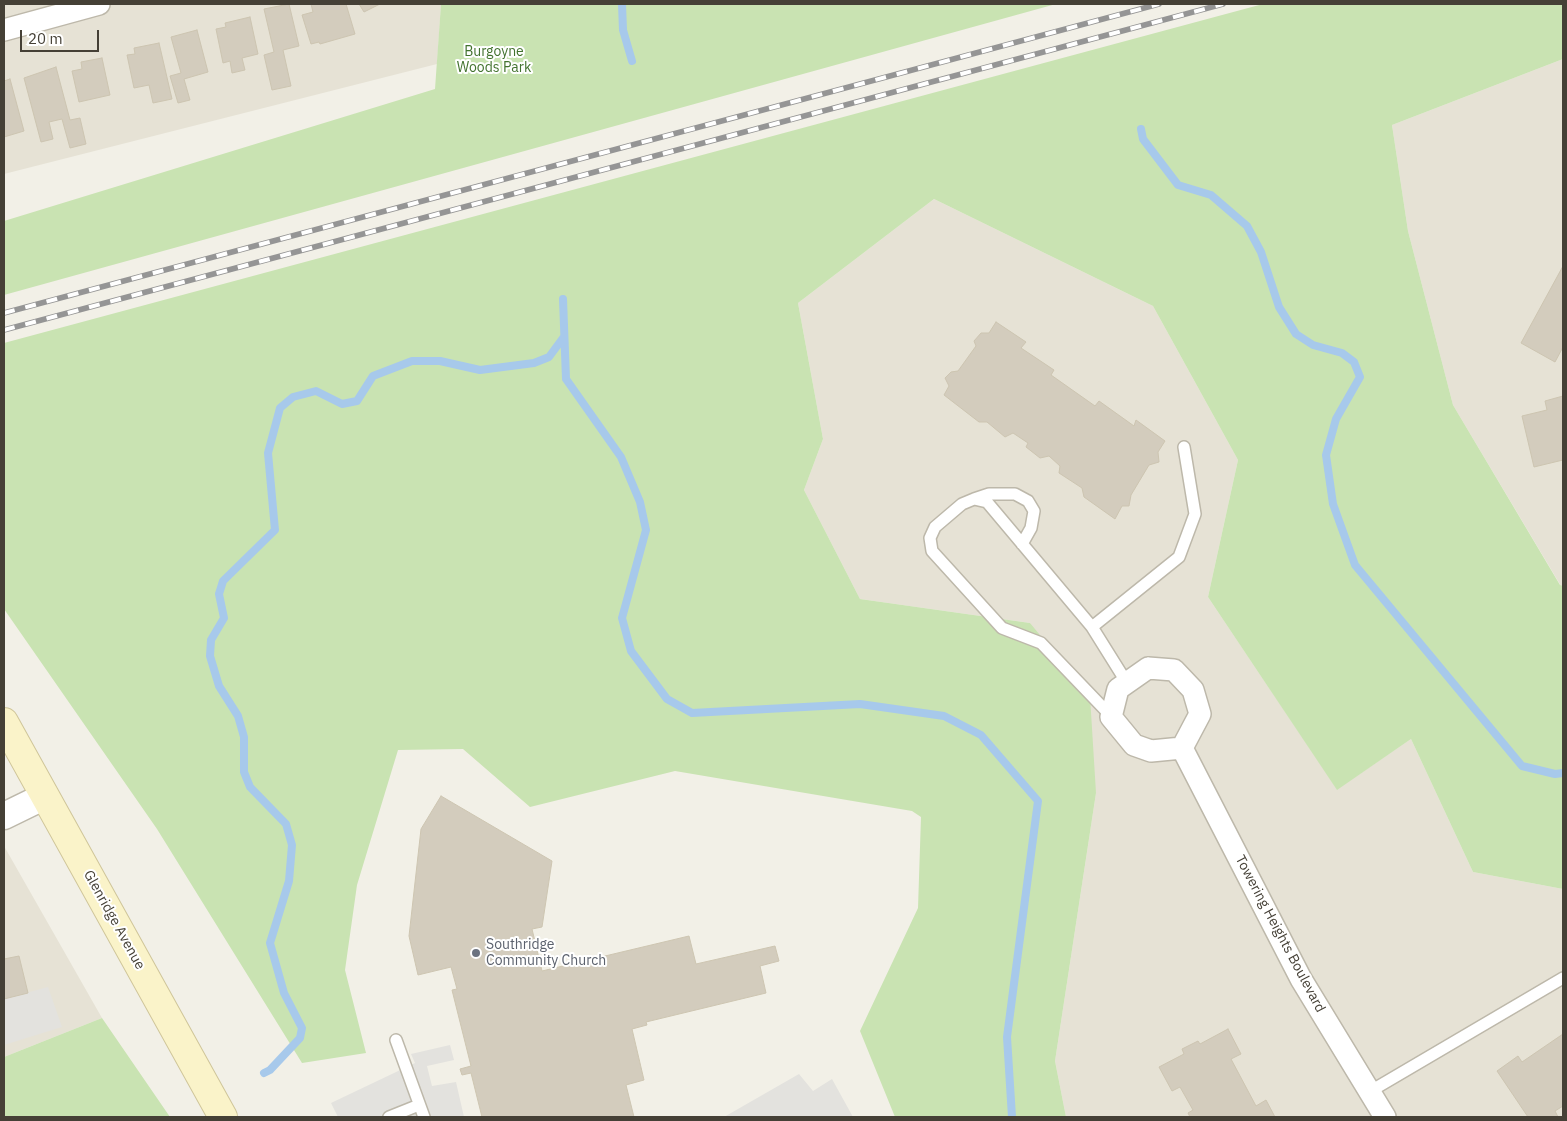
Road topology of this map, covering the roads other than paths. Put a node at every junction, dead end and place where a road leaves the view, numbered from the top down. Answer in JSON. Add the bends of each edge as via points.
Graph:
{"nodes":[{"id":1,"x":99,"y":4,"type":"edge"},
{"id":2,"x":4,"y":30,"type":"edge"},
{"id":3,"x":1184,"y":447,"type":"dead end"},
{"id":4,"x":974,"y":499,"type":"junction"},
{"id":5,"x":1022,"y":544,"type":"junction"},
{"id":6,"x":1092,"y":627,"type":"junction"},
{"id":7,"x":1127,"y":683,"type":"junction"},
{"id":8,"x":1111,"y":716,"type":"junction"},
{"id":9,"x":4,"y":722,"type":"edge"},
{"id":10,"x":1182,"y":748,"type":"junction"},
{"id":11,"x":45,"y":796,"type":"junction"},
{"id":12,"x":4,"y":816,"type":"edge"},
{"id":13,"x":1563,"y":978,"type":"edge"},
{"id":14,"x":396,"y":1040,"type":"dead end"},
{"id":15,"x":1369,"y":1092,"type":"junction"},
{"id":16,"x":419,"y":1104,"type":"junction"},
{"id":17,"x":223,"y":1117,"type":"edge"},
{"id":18,"x":389,"y":1117,"type":"edge"},
{"id":19,"x":424,"y":1117,"type":"edge"},
{"id":20,"x":1385,"y":1117,"type":"edge"}],
"edges":[{"from":1,"to":2,"type":"street"},
{"from":3,"to":6,"type":"lane","via":[[1195,514],[1179,557]]},
{"from":4,"to":5,"type":"lane","via":[[987,502]]},
{"from":4,"to":5,"type":"lane","via":[[989,494],[1015,494],[1028,501],[1034,511],[1031,528]]},
{"from":4,"to":8,"type":"lane","via":[[962,504],[935,527],[930,538],[932,551],[1002,628],[1041,642]]},
{"from":5,"to":6,"type":"lane"},
{"from":6,"to":7,"type":"lane"},
{"from":7,"to":8,"type":"street","via":[[1118,689]]},
{"from":7,"to":10,"type":"street","via":[[1148,668],[1174,670],[1193,690],[1200,714]]},
{"from":8,"to":10,"type":"street","via":[[1134,745],[1152,752]]},
{"from":9,"to":11,"type":"main road","name":"Glenridge Avenue"},
{"from":10,"to":15,"type":"street","name":"Towering Heights Boulevard","via":[[1302,979]]},
{"from":11,"to":12,"type":"street"},
{"from":11,"to":17,"type":"main road","name":"Glenridge Avenue"},
{"from":13,"to":15,"type":"lane"},
{"from":14,"to":16,"type":"lane"},
{"from":15,"to":20,"type":"street","name":"Towering Heights Boulevard"},
{"from":16,"to":18,"type":"lane"},
{"from":16,"to":19,"type":"lane"}]}
